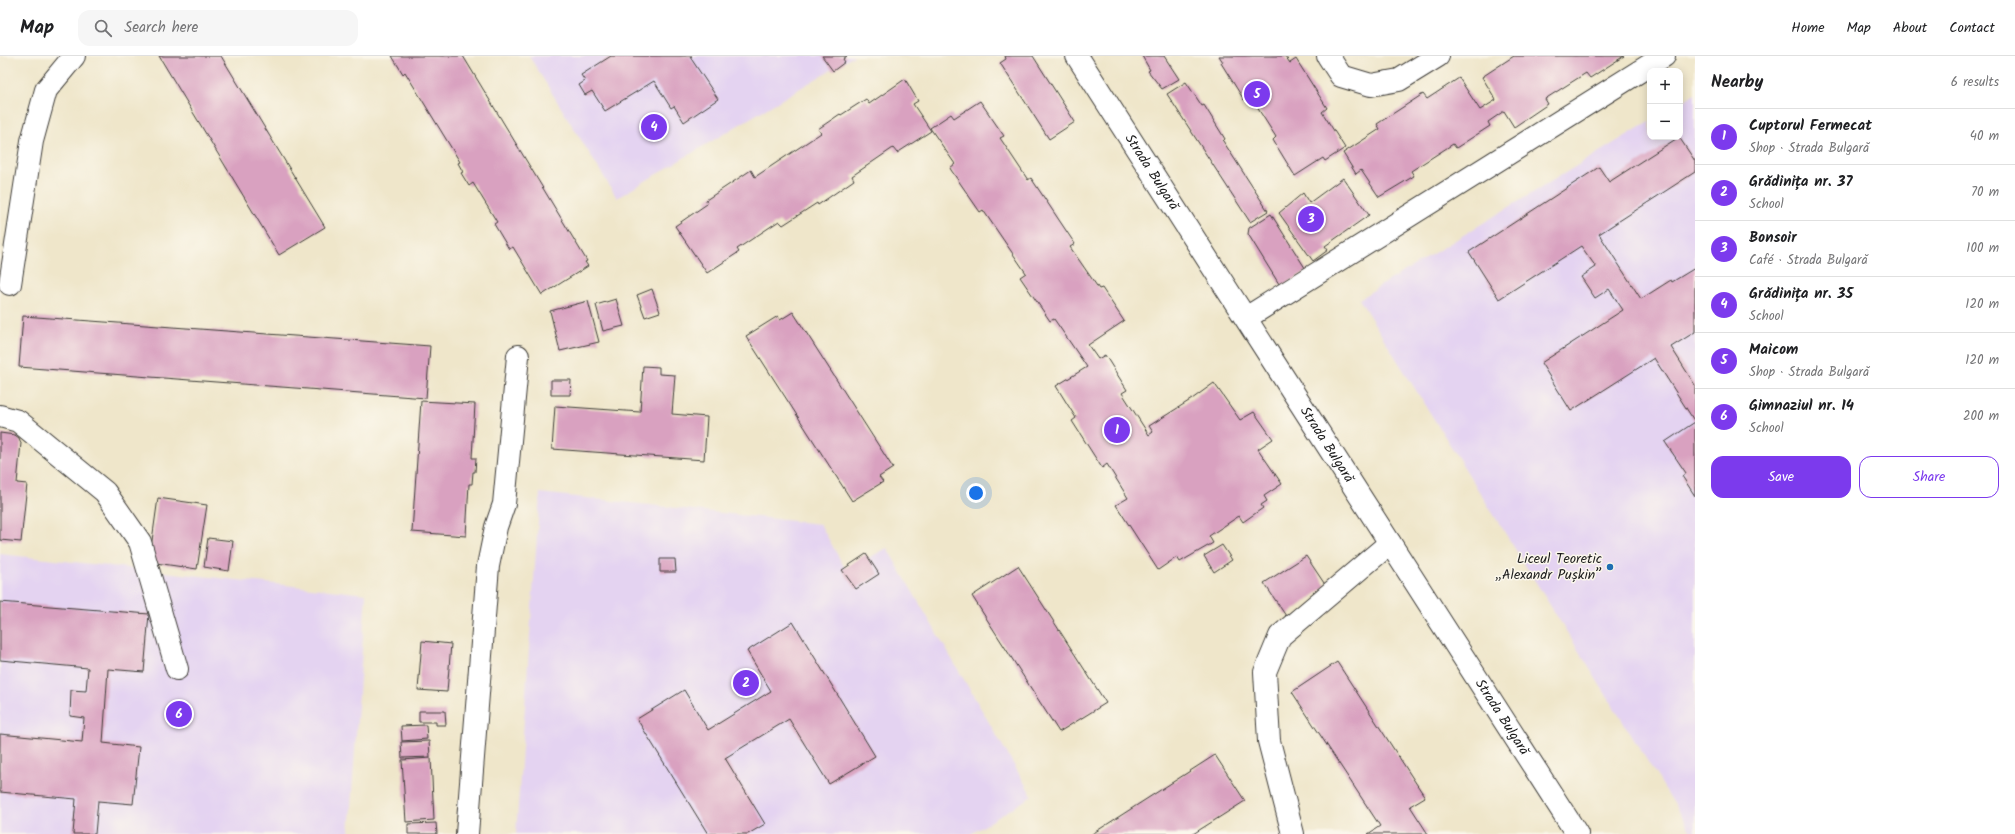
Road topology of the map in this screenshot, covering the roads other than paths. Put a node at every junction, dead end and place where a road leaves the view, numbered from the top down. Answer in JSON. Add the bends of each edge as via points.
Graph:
{"nodes":[{"id":1,"x":74,"y":56,"type":"edge"},
{"id":2,"x":1077,"y":56,"type":"edge"},
{"id":3,"x":1328,"y":56,"type":"edge"},
{"id":4,"x":1438,"y":56,"type":"edge"},
{"id":5,"x":1664,"y":56,"type":"edge"},
{"id":6,"x":10,"y":284,"type":"dead end"},
{"id":7,"x":1246,"y":318,"type":"junction"},
{"id":8,"x":518,"y":356,"type":"dead end"},
{"id":9,"x":0,"y":416,"type":"edge"},
{"id":10,"x":1390,"y":544,"type":"junction"},
{"id":11,"x":177,"y":669,"type":"dead end"},
{"id":12,"x":467,"y":834,"type":"edge"},
{"id":13,"x":1293,"y":834,"type":"edge"},
{"id":14,"x":1576,"y":834,"type":"edge"}],
"edges":[{"from":1,"to":6,"type":"street","via":[[46,90],[32,141]]},
{"from":2,"to":7,"type":"street","name":"Strada Bulgară"},
{"from":3,"to":4,"type":"street","via":[[1341,76],[1371,85],[1399,80]]},
{"from":5,"to":7,"type":"street"},
{"from":7,"to":10,"type":"street","name":"Strada Bulgară"},
{"from":8,"to":12,"type":"street","via":[[504,504],[488,566]]},
{"from":9,"to":11,"type":"street","via":[[18,421],[105,492],[140,542]]},
{"from":10,"to":13,"type":"street","via":[[1280,636],[1265,672],[1269,741]]},
{"from":10,"to":14,"type":"street","name":"Strada Bulgară"}]}
